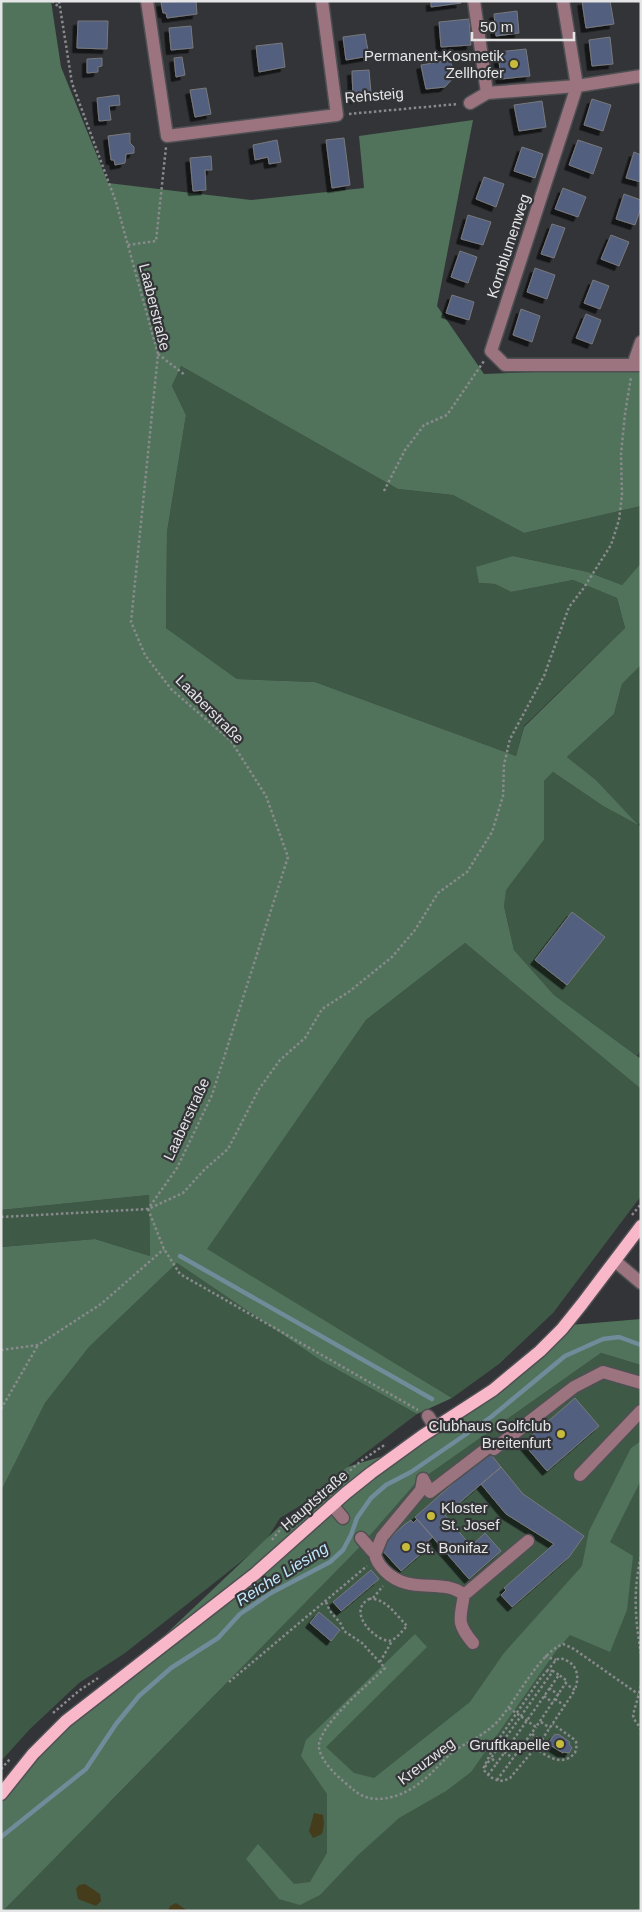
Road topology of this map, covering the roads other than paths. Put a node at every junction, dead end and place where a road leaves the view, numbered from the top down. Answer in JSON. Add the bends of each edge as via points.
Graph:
{"nodes":[{"id":1,"x":148,"y":1,"type":"edge"},
{"id":2,"x":322,"y":1,"type":"edge"},
{"id":3,"x":474,"y":1,"type":"edge"},
{"id":4,"x":563,"y":1,"type":"edge"},
{"id":5,"x":641,"y":76,"type":"edge"},
{"id":6,"x":577,"y":86,"type":"junction"},
{"id":7,"x":487,"y":93,"type":"junction"},
{"id":8,"x":470,"y":103,"type":"road end"},
{"id":9,"x":641,"y":342,"type":"edge"},
{"id":10,"x":637,"y":365,"type":"edge"},
{"id":11,"x":641,"y":1226,"type":"edge"},
{"id":12,"x":616,"y":1261,"type":"junction"},
{"id":13,"x":641,"y":1284,"type":"edge"},
{"id":14,"x":641,"y":1383,"type":"edge"},
{"id":15,"x":641,"y":1411,"type":"edge"},
{"id":16,"x":428,"y":1416,"type":"road end"},
{"id":17,"x":435,"y":1427,"type":"junction"},
{"id":18,"x":580,"y":1475,"type":"dead end"},
{"id":19,"x":332,"y":1505,"type":"junction"},
{"id":20,"x":343,"y":1518,"type":"dead end"},
{"id":21,"x":361,"y":1538,"type":"dead end"},
{"id":22,"x":528,"y":1542,"type":"dead end"},
{"id":23,"x":376,"y":1556,"type":"junction"},
{"id":24,"x":464,"y":1595,"type":"junction"},
{"id":25,"x":473,"y":1643,"type":"dead end"},
{"id":26,"x":1,"y":1794,"type":"edge"}],
"edges":[{"from":1,"to":2,"type":"street","name":"Rehsteig","via":[[167,136],[337,115]]},
{"from":3,"to":7,"type":"street"},
{"from":4,"to":6,"type":"street","name":"Kornblumenweg"},
{"from":5,"to":6,"type":"street"},
{"from":6,"to":7,"type":"street"},
{"from":6,"to":10,"type":"street","name":"Kornblumenweg","via":[[491,351],[506,365]]},
{"from":7,"to":8,"type":"street"},
{"from":9,"to":10,"type":"street"},
{"from":11,"to":12,"type":"main road","name":"Hauptstraße"},
{"from":12,"to":13,"type":"street"},
{"from":12,"to":17,"type":"main road","name":"Hauptstraße","via":[[540,1351],[493,1390]]},
{"from":14,"to":23,"type":"street","via":[[603,1372],[574,1387],[494,1449],[490,1446],[430,1492],[423,1479],[420,1490],[382,1537]]},
{"from":15,"to":18,"type":"street"},
{"from":16,"to":17,"type":"street"},
{"from":17,"to":19,"type":"main road","name":"Hauptstraße"},
{"from":19,"to":20,"type":"street"},
{"from":19,"to":26,"type":"main road","name":"Hauptstraße","via":[[255,1574],[66,1721],[33,1754]]},
{"from":21,"to":23,"type":"street"},
{"from":22,"to":24,"type":"street"},
{"from":23,"to":24,"type":"street","via":[[390,1575],[406,1583],[450,1587]]},
{"from":24,"to":25,"type":"street","via":[[460,1622]]}]}
